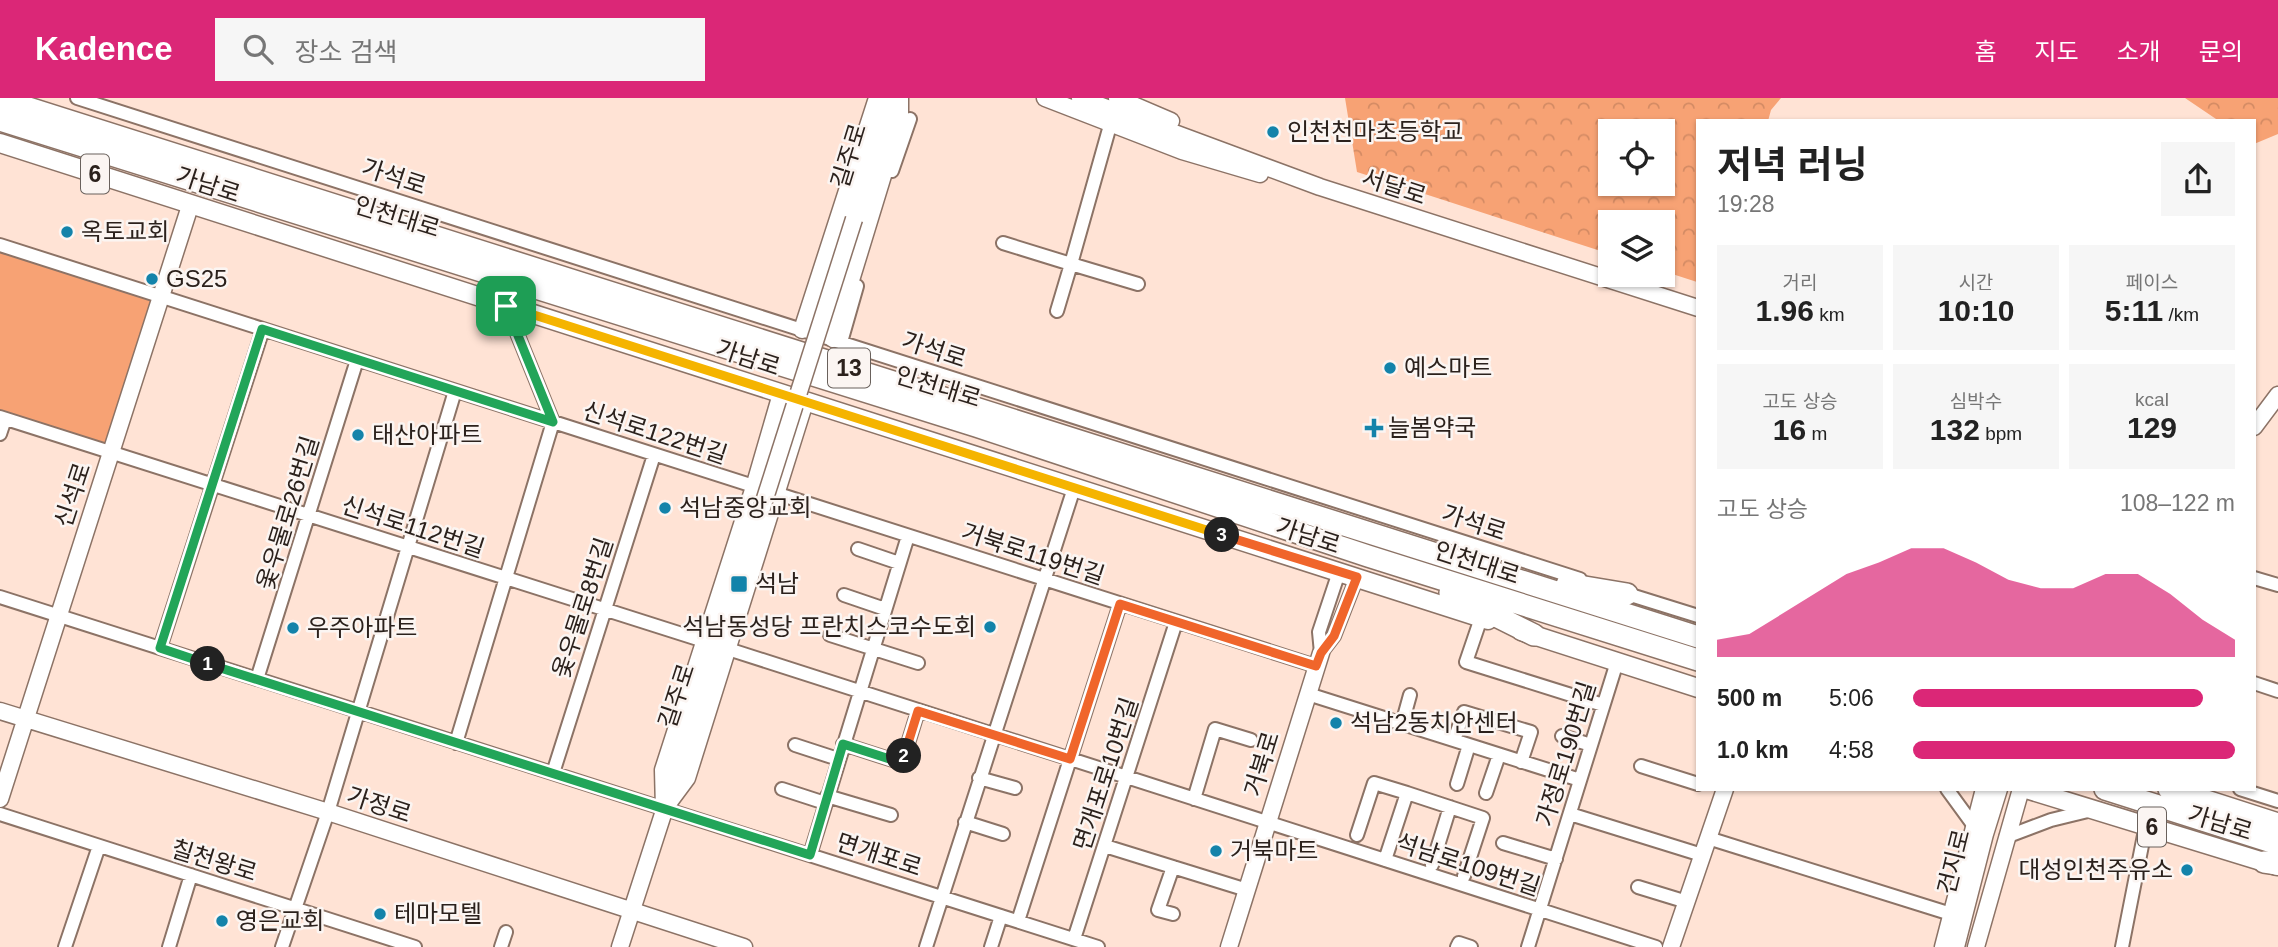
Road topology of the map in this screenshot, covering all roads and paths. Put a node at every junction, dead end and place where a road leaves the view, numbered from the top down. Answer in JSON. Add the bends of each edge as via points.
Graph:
{"nodes":[{"id":1,"x":77,"y":98,"type":"edge"},
{"id":2,"x":877,"y":98,"type":"edge"},
{"id":3,"x":890,"y":98,"type":"edge"},
{"id":4,"x":900,"y":98,"type":"edge"},
{"id":5,"x":1045,"y":98,"type":"edge"},
{"id":6,"x":1080,"y":98,"type":"edge"},
{"id":7,"x":1117,"y":98,"type":"edge"},
{"id":8,"x":0,"y":99,"type":"edge"},
{"id":9,"x":910,"y":119,"type":"dead end"},
{"id":10,"x":0,"y":120,"type":"edge"},
{"id":11,"x":1111,"y":122,"type":"junction"},
{"id":12,"x":0,"y":143,"type":"edge"},
{"id":13,"x":1320,"y":187,"type":"junction"},
{"id":14,"x":190,"y":206,"type":"junction"},
{"id":15,"x":1003,"y":243,"type":"dead end"},
{"id":16,"x":0,"y":245,"type":"edge"},
{"id":17,"x":1072,"y":264,"type":"junction"},
{"id":18,"x":1138,"y":284,"type":"dead end"},
{"id":19,"x":160,"y":296,"type":"junction"},
{"id":20,"x":506,"y":306,"type":"junction"},
{"id":21,"x":1696,"y":307,"type":"edge"},
{"id":22,"x":1057,"y":311,"type":"dead end"},
{"id":23,"x":262,"y":329,"type":"junction"},
{"id":24,"x":802,"y":330,"type":"junction"},
{"id":25,"x":837,"y":341,"type":"junction"},
{"id":26,"x":357,"y":360,"type":"junction"},
{"id":27,"x":455,"y":391,"type":"junction"},
{"id":28,"x":781,"y":394,"type":"junction"},
{"id":29,"x":2278,"y":395,"type":"edge"},
{"id":30,"x":805,"y":402,"type":"junction"},
{"id":31,"x":2,"y":418,"type":"edge"},
{"id":32,"x":553,"y":422,"type":"junction"},
{"id":33,"x":2256,"y":424,"type":"edge"},
{"id":34,"x":0,"y":434,"type":"edge"},
{"id":35,"x":110,"y":452,"type":"junction"},
{"id":36,"x":654,"y":455,"type":"junction"},
{"id":37,"x":212,"y":485,"type":"junction"},
{"id":38,"x":754,"y":487,"type":"junction"},
{"id":39,"x":1074,"y":488,"type":"junction"},
{"id":40,"x":777,"y":495,"type":"junction"},
{"id":41,"x":310,"y":516,"type":"junction"},
{"id":42,"x":908,"y":536,"type":"junction"},
{"id":43,"x":408,"y":547,"type":"junction"},
{"id":44,"x":858,"y":549,"type":"dead end"},
{"id":45,"x":1368,"y":556,"type":"junction"},
{"id":46,"x":899,"y":563,"type":"junction"},
{"id":47,"x":1490,"y":571,"type":"junction"},
{"id":48,"x":1339,"y":572,"type":"junction"},
{"id":49,"x":1357,"y":577,"type":"junction"},
{"id":50,"x":506,"y":578,"type":"junction"},
{"id":51,"x":1044,"y":578,"type":"junction"},
{"id":52,"x":2256,"y":579,"type":"edge"},
{"id":53,"x":2278,"y":585,"type":"edge"},
{"id":54,"x":1627,"y":594,"type":"junction"},
{"id":55,"x":844,"y":595,"type":"dead end"},
{"id":56,"x":0,"y":597,"type":"edge"},
{"id":57,"x":1120,"y":604,"type":"junction"},
{"id":58,"x":885,"y":608,"type":"junction"},
{"id":59,"x":604,"y":610,"type":"junction"},
{"id":60,"x":1696,"y":615,"type":"edge"},
{"id":61,"x":58,"y":616,"type":"junction"},
{"id":62,"x":1481,"y":618,"type":"junction"},
{"id":63,"x":1176,"y":622,"type":"junction"},
{"id":64,"x":830,"y":635,"type":"dead end"},
{"id":65,"x":1534,"y":635,"type":"junction"},
{"id":66,"x":1696,"y":637,"type":"edge"},
{"id":67,"x":704,"y":640,"type":"junction"},
{"id":68,"x":160,"y":648,"type":"junction"},
{"id":69,"x":728,"y":649,"type":"junction"},
{"id":70,"x":872,"y":649,"type":"junction"},
{"id":71,"x":1696,"y":659,"type":"edge"},
{"id":72,"x":1319,"y":660,"type":"junction"},
{"id":73,"x":1616,"y":662,"type":"junction"},
{"id":74,"x":918,"y":663,"type":"dead end"},
{"id":75,"x":257,"y":679,"type":"junction"},
{"id":76,"x":2256,"y":684,"type":"edge"},
{"id":77,"x":1696,"y":687,"type":"edge"},
{"id":78,"x":2278,"y":691,"type":"edge"},
{"id":79,"x":858,"y":692,"type":"junction"},
{"id":80,"x":1308,"y":694,"type":"junction"},
{"id":81,"x":1410,"y":695,"type":"dead end"},
{"id":82,"x":1603,"y":705,"type":"junction"},
{"id":83,"x":0,"y":711,"type":"edge"},
{"id":84,"x":359,"y":711,"type":"junction"},
{"id":85,"x":918,"y":711,"type":"junction"},
{"id":86,"x":26,"y":719,"type":"junction"},
{"id":87,"x":1402,"y":724,"type":"junction"},
{"id":88,"x":993,"y":735,"type":"junction"},
{"id":89,"x":1562,"y":736,"type":"dead end"},
{"id":90,"x":1251,"y":740,"type":"dead end"},
{"id":91,"x":1454,"y":740,"type":"junction"},
{"id":92,"x":456,"y":743,"type":"junction"},
{"id":93,"x":843,"y":744,"type":"junction"},
{"id":94,"x":795,"y":745,"type":"dead end"},
{"id":95,"x":1469,"y":745,"type":"junction"},
{"id":96,"x":1591,"y":745,"type":"junction"},
{"id":97,"x":1499,"y":755,"type":"junction"},
{"id":98,"x":838,"y":759,"type":"junction"},
{"id":99,"x":1070,"y":759,"type":"junction"},
{"id":100,"x":1521,"y":762,"type":"junction"},
{"id":101,"x":1641,"y":766,"type":"dead end"},
{"id":102,"x":552,"y":773,"type":"junction"},
{"id":103,"x":979,"y":778,"type":"junction"},
{"id":104,"x":1127,"y":778,"type":"junction"},
{"id":105,"x":1580,"y":780,"type":"junction"},
{"id":106,"x":1696,"y":783,"type":"edge"},
{"id":107,"x":1457,"y":784,"type":"dead end"},
{"id":108,"x":1015,"y":788,"type":"dead end"},
{"id":109,"x":782,"y":789,"type":"dead end"},
{"id":110,"x":1721,"y":791,"type":"edge"},
{"id":111,"x":1948,"y":791,"type":"edge"},
{"id":112,"x":1983,"y":791,"type":"edge"},
{"id":113,"x":1997,"y":791,"type":"edge"},
{"id":114,"x":2022,"y":791,"type":"edge"},
{"id":115,"x":2030,"y":791,"type":"edge"},
{"id":116,"x":2111,"y":791,"type":"edge"},
{"id":117,"x":2175,"y":791,"type":"edge"},
{"id":118,"x":2246,"y":791,"type":"edge"},
{"id":119,"x":1407,"y":793,"type":"junction"},
{"id":120,"x":1486,"y":793,"type":"dead end"},
{"id":121,"x":0,"y":799,"type":"edge"},
{"id":122,"x":826,"y":799,"type":"junction"},
{"id":123,"x":1194,"y":799,"type":"junction"},
{"id":124,"x":2278,"y":801,"type":"edge"},
{"id":125,"x":1450,"y":807,"type":"junction"},
{"id":126,"x":664,"y":809,"type":"junction"},
{"id":127,"x":2095,"y":810,"type":"junction"},
{"id":128,"x":328,"y":812,"type":"junction"},
{"id":129,"x":0,"y":814,"type":"edge"},
{"id":130,"x":1570,"y":814,"type":"junction"},
{"id":131,"x":891,"y":815,"type":"dead end"},
{"id":132,"x":965,"y":822,"type":"junction"},
{"id":133,"x":1268,"y":823,"type":"junction"},
{"id":134,"x":2278,"y":824,"type":"edge"},
{"id":135,"x":2146,"y":825,"type":"junction"},
{"id":136,"x":1974,"y":826,"type":"junction"},
{"id":137,"x":1003,"y":834,"type":"dead end"},
{"id":138,"x":1357,"y":835,"type":"dead end"},
{"id":139,"x":2006,"y":837,"type":"junction"},
{"id":140,"x":1708,"y":838,"type":"junction"},
{"id":141,"x":1503,"y":843,"type":"dead end"},
{"id":142,"x":2278,"y":844,"type":"edge"},
{"id":143,"x":99,"y":846,"type":"junction"},
{"id":144,"x":1105,"y":846,"type":"junction"},
{"id":145,"x":810,"y":855,"type":"junction"},
{"id":146,"x":1702,"y":855,"type":"junction"},
{"id":147,"x":1556,"y":859,"type":"junction"},
{"id":148,"x":1385,"y":860,"type":"junction"},
{"id":149,"x":2273,"y":864,"type":"edge"},
{"id":150,"x":1432,"y":865,"type":"dead end"},
{"id":151,"x":1172,"y":867,"type":"junction"},
{"id":152,"x":191,"y":876,"type":"junction"},
{"id":153,"x":1464,"y":876,"type":"dead end"},
{"id":154,"x":1638,"y":887,"type":"dead end"},
{"id":155,"x":1247,"y":890,"type":"junction"},
{"id":156,"x":942,"y":897,"type":"junction"},
{"id":157,"x":1687,"y":902,"type":"junction"},
{"id":158,"x":295,"y":908,"type":"junction"},
{"id":159,"x":1541,"y":910,"type":"junction"},
{"id":160,"x":631,"y":911,"type":"junction"},
{"id":161,"x":1173,"y":914,"type":"dead end"},
{"id":162,"x":1951,"y":914,"type":"junction"},
{"id":163,"x":1001,"y":916,"type":"junction"},
{"id":164,"x":1018,"y":922,"type":"junction"},
{"id":165,"x":506,"y":932,"type":"dead end"},
{"id":166,"x":1074,"y":939,"type":"junction"},
{"id":167,"x":386,"y":943,"type":"edge"},
{"id":168,"x":65,"y":947,"type":"edge"},
{"id":169,"x":169,"y":947,"type":"edge"},
{"id":170,"x":282,"y":947,"type":"edge"},
{"id":171,"x":415,"y":947,"type":"edge"},
{"id":172,"x":501,"y":947,"type":"edge"},
{"id":173,"x":620,"y":947,"type":"edge"},
{"id":174,"x":744,"y":947,"type":"edge"},
{"id":175,"x":926,"y":947,"type":"edge"},
{"id":176,"x":991,"y":947,"type":"edge"},
{"id":177,"x":1098,"y":947,"type":"edge"},
{"id":178,"x":1229,"y":947,"type":"edge"},
{"id":179,"x":1457,"y":947,"type":"edge"},
{"id":180,"x":1471,"y":947,"type":"edge"},
{"id":181,"x":1528,"y":947,"type":"edge"},
{"id":182,"x":1656,"y":947,"type":"edge"},
{"id":183,"x":1671,"y":947,"type":"edge"},
{"id":184,"x":1943,"y":947,"type":"edge"},
{"id":185,"x":1956,"y":947,"type":"edge"},
{"id":186,"x":1976,"y":947,"type":"edge"},
{"id":187,"x":2122,"y":947,"type":"edge"}],
"edges":[{"from":1,"to":24,"type":"street","name":"가석로"},
{"from":2,"to":24,"type":"street","name":"길주로"},
{"from":3,"to":126,"type":"street","name":"길주로","bridge":true},
{"from":4,"to":25,"type":"street","name":"길주로","via":[[900,120]]},
{"from":5,"to":11,"type":"street"},
{"from":6,"to":13,"type":"street","name":"서달로"},
{"from":7,"to":13,"type":"street"},
{"from":8,"to":47,"type":"highway","name":"인천대로","number":"13"},
{"from":9,"to":25,"type":"street"},
{"from":10,"to":45,"type":"highway","name":"인천대로","number":"13","via":[[976,426]]},
{"from":11,"to":13,"type":"street","via":[[1212,161]]},
{"from":11,"to":17,"type":"street"},
{"from":12,"to":14,"type":"main road","name":"가남로","number":"6"},
{"from":13,"to":21,"type":"street","name":"서달로"},
{"from":14,"to":19,"type":"street","name":"신석로"},
{"from":14,"to":20,"type":"main road","name":"가남로","number":"6"},
{"from":15,"to":17,"type":"street"},
{"from":16,"to":19,"type":"street","name":"신석로122번길"},
{"from":17,"to":18,"type":"street"},
{"from":17,"to":22,"type":"street"},
{"from":19,"to":23,"type":"street","name":"신석로122번길"},
{"from":19,"to":35,"type":"street","name":"신석로"},
{"from":20,"to":28,"type":"main road","name":"가남로","number":"6"},
{"from":20,"to":32,"type":"street"},
{"from":23,"to":26,"type":"street","name":"신석로122번길"},
{"from":23,"to":37,"type":"street"},
{"from":24,"to":25,"type":"street","name":"가석로"},
{"from":25,"to":54,"type":"street","name":"가석로"},
{"from":26,"to":27,"type":"street","name":"신석로122번길"},
{"from":26,"to":41,"type":"street","name":"옻우물로26번길"},
{"from":27,"to":32,"type":"street","name":"신석로122번길"},
{"from":27,"to":43,"type":"street"},
{"from":28,"to":30,"type":"main road","name":"가남로","number":"6"},
{"from":28,"to":38,"type":"street"},
{"from":29,"to":33,"type":"street"},
{"from":30,"to":39,"type":"main road","name":"가남로","number":"6"},
{"from":30,"to":40,"type":"street"},
{"from":31,"to":34,"type":"street"},
{"from":31,"to":35,"type":"street","name":"신석로112번길"},
{"from":32,"to":36,"type":"street","name":"신석로122번길"},
{"from":32,"to":50,"type":"street"},
{"from":35,"to":37,"type":"street","name":"신석로112번길"},
{"from":35,"to":61,"type":"street","name":"신석로"},
{"from":36,"to":38,"type":"street","name":"신석로122번길"},
{"from":36,"to":59,"type":"street","name":"옻우물로8번길"},
{"from":37,"to":41,"type":"street","name":"신석로112번길"},
{"from":37,"to":68,"type":"street"},
{"from":38,"to":40,"type":"street","name":"신석로122번길"},
{"from":38,"to":67,"type":"street"},
{"from":39,"to":48,"type":"main road","name":"가남로","number":"6"},
{"from":39,"to":51,"type":"street"},
{"from":40,"to":42,"type":"street","name":"거북로119번길"},
{"from":40,"to":69,"type":"street"},
{"from":41,"to":43,"type":"street","name":"신석로112번길"},
{"from":41,"to":75,"type":"street","name":"옻우물로26번길"},
{"from":42,"to":46,"type":"street"},
{"from":42,"to":51,"type":"street","name":"거북로119번길"},
{"from":43,"to":50,"type":"street","name":"신석로112번길"},
{"from":43,"to":84,"type":"street"},
{"from":44,"to":46,"type":"street"},
{"from":45,"to":65,"type":"highway"},
{"from":45,"to":71,"type":"highway","name":"인천대로","number":"13"},
{"from":46,"to":58,"type":"street"},
{"from":47,"to":54,"type":"highway"},
{"from":47,"to":66,"type":"highway","name":"인천대로","number":"13"},
{"from":48,"to":49,"type":"main road","name":"가남로","number":"6"},
{"from":48,"to":72,"type":"street","via":[[1319,632]]},
{"from":49,"to":62,"type":"main road","name":"가남로","number":"6"},
{"from":49,"to":72,"type":"street","via":[[1334,636]]},
{"from":50,"to":59,"type":"street","name":"신석로112번길"},
{"from":50,"to":92,"type":"street"},
{"from":51,"to":57,"type":"street","name":"거북로119번길"},
{"from":51,"to":88,"type":"street"},
{"from":52,"to":53,"type":"street"},
{"from":54,"to":60,"type":"street","name":"가석로"},
{"from":55,"to":58,"type":"street"},
{"from":56,"to":61,"type":"street","name":"면개포로"},
{"from":57,"to":63,"type":"street","name":"거북로119번길"},
{"from":57,"to":99,"type":"street"},
{"from":58,"to":70,"type":"street"},
{"from":59,"to":67,"type":"street","name":"신석로112번길"},
{"from":59,"to":102,"type":"street","name":"옻우물로8번길"},
{"from":61,"to":68,"type":"street","name":"면개포로"},
{"from":61,"to":86,"type":"street","name":"신석로"},
{"from":62,"to":65,"type":"main road","name":"가남로","number":"6"},
{"from":62,"to":82,"type":"street","via":[[1466,662]]},
{"from":63,"to":72,"type":"street","name":"거북로119번길"},
{"from":63,"to":104,"type":"street","name":"면개포로10번길"},
{"from":64,"to":70,"type":"street"},
{"from":65,"to":73,"type":"main road","name":"가남로","number":"6"},
{"from":67,"to":126,"type":"street","via":[[663,770]]},
{"from":68,"to":75,"type":"street","name":"면개포로"},
{"from":69,"to":79,"type":"street","name":"석남로109번길"},
{"from":69,"to":126,"type":"street","via":[[687,778]]},
{"from":70,"to":74,"type":"street"},
{"from":70,"to":79,"type":"street"},
{"from":72,"to":80,"type":"street","name":"거북로"},
{"from":73,"to":77,"type":"main road","name":"가남로","number":"6"},
{"from":73,"to":82,"type":"street","name":"가정로190번길"},
{"from":75,"to":84,"type":"street","name":"면개포로"},
{"from":76,"to":78,"type":"street"},
{"from":79,"to":85,"type":"street","name":"석남로109번길"},
{"from":79,"to":93,"type":"street"},
{"from":80,"to":87,"type":"street"},
{"from":80,"to":133,"type":"street","name":"거북로"},
{"from":81,"to":87,"type":"street"},
{"from":82,"to":96,"type":"street","name":"가정로190번길"},
{"from":83,"to":86,"type":"street","name":"가정로"},
{"from":84,"to":92,"type":"street","name":"면개포로"},
{"from":84,"to":128,"type":"street"},
{"from":85,"to":88,"type":"street","name":"석남로109번길"},
{"from":85,"to":93,"type":"street","via":[[902,763]]},
{"from":86,"to":121,"type":"street","name":"신석로"},
{"from":86,"to":128,"type":"street","name":"가정로"},
{"from":87,"to":91,"type":"street"},
{"from":88,"to":99,"type":"street","name":"석남로109번길"},
{"from":88,"to":103,"type":"street"},
{"from":89,"to":96,"type":"street"},
{"from":90,"to":123,"type":"street","name":"거북로","via":[[1214,729]]},
{"from":91,"to":95,"type":"street"},
{"from":91,"to":100,"type":"street","via":[[1464,712],[1531,732]]},
{"from":92,"to":102,"type":"street","name":"면개포로"},
{"from":93,"to":98,"type":"street"},
{"from":94,"to":98,"type":"street"},
{"from":95,"to":97,"type":"street"},
{"from":95,"to":107,"type":"street"},
{"from":96,"to":105,"type":"street","name":"가정로190번길"},
{"from":97,"to":100,"type":"street"},
{"from":97,"to":120,"type":"street"},
{"from":98,"to":122,"type":"street"},
{"from":99,"to":104,"type":"street","name":"석남로109번길"},
{"from":99,"to":164,"type":"street"},
{"from":100,"to":105,"type":"street"},
{"from":101,"to":106,"type":"street"},
{"from":102,"to":126,"type":"street","name":"면개포로"},
{"from":103,"to":108,"type":"street"},
{"from":103,"to":132,"type":"street"},
{"from":104,"to":123,"type":"street","name":"석남로109번길"},
{"from":104,"to":144,"type":"street","name":"면개포로10번길"},
{"from":105,"to":130,"type":"street","name":"가정로190번길"},
{"from":109,"to":122,"type":"street"},
{"from":110,"to":140,"type":"street"},
{"from":111,"to":136,"type":"street"},
{"from":112,"to":136,"type":"street"},
{"from":113,"to":185,"type":"street","name":"건지로"},
{"from":114,"to":139,"type":"street"},
{"from":115,"to":127,"type":"main road","name":"가남로","number":"6"},
{"from":116,"to":142,"type":"highway"},
{"from":117,"to":134,"type":"highway"},
{"from":118,"to":124,"type":"street"},
{"from":119,"to":125,"type":"street"},
{"from":119,"to":138,"type":"street","via":[[1374,783]]},
{"from":119,"to":148,"type":"street"},
{"from":122,"to":131,"type":"street"},
{"from":122,"to":145,"type":"street"},
{"from":123,"to":133,"type":"street","name":"석남로109번길"},
{"from":125,"to":150,"type":"street"},
{"from":125,"to":153,"type":"street","via":[[1483,818]]},
{"from":126,"to":145,"type":"street","name":"면개포로"},
{"from":126,"to":160,"type":"street","name":"길주로"},
{"from":127,"to":135,"type":"main road","name":"가남로","number":"6"},
{"from":127,"to":139,"type":"street"},
{"from":128,"to":158,"type":"street"},
{"from":128,"to":160,"type":"street","name":"가정로"},
{"from":129,"to":143,"type":"street","name":"칠천왕로"},
{"from":130,"to":146,"type":"street"},
{"from":130,"to":147,"type":"street","name":"가정로190번길"},
{"from":132,"to":137,"type":"street"},
{"from":132,"to":156,"type":"street"},
{"from":133,"to":148,"type":"street","name":"석남로109번길"},
{"from":133,"to":155,"type":"street","name":"거북로"},
{"from":135,"to":149,"type":"main road","name":"가남로","number":"6"},
{"from":135,"to":187,"type":"street"},
{"from":136,"to":162,"type":"street"},
{"from":139,"to":186,"type":"street"},
{"from":140,"to":146,"type":"street"},
{"from":140,"to":162,"type":"street"},
{"from":141,"to":147,"type":"street","name":"가정로190번길"},
{"from":143,"to":152,"type":"street","name":"칠천왕로"},
{"from":143,"to":168,"type":"street"},
{"from":144,"to":151,"type":"street"},
{"from":144,"to":166,"type":"street","name":"면개포로10번길"},
{"from":145,"to":156,"type":"street","name":"면개포로"},
{"from":146,"to":157,"type":"street"},
{"from":147,"to":159,"type":"street","name":"가정로190번길"},
{"from":148,"to":159,"type":"street","name":"석남로109번길"},
{"from":151,"to":155,"type":"street"},
{"from":151,"to":161,"type":"street","via":[[1158,910]]},
{"from":152,"to":158,"type":"street","name":"칠천왕로"},
{"from":152,"to":169,"type":"street"},
{"from":154,"to":157,"type":"street"},
{"from":155,"to":178,"type":"street","name":"거북로"},
{"from":156,"to":163,"type":"street","name":"면개포로"},
{"from":156,"to":175,"type":"street"},
{"from":157,"to":183,"type":"street"},
{"from":158,"to":167,"type":"street","name":"칠천왕로"},
{"from":158,"to":170,"type":"street"},
{"from":159,"to":181,"type":"street","name":"가정로190번길"},
{"from":159,"to":182,"type":"street","name":"석남로109번길"},
{"from":160,"to":173,"type":"street","name":"길주로"},
{"from":160,"to":174,"type":"street","name":"가정로"},
{"from":162,"to":184,"type":"street"},
{"from":163,"to":164,"type":"street","name":"면개포로"},
{"from":163,"to":176,"type":"street"},
{"from":164,"to":166,"type":"street","name":"면개포로"},
{"from":165,"to":172,"type":"street"},
{"from":166,"to":177,"type":"street","name":"면개포로"},
{"from":167,"to":171,"type":"street","name":"칠천왕로"},
{"from":179,"to":180,"type":"street","via":[[1458,943]]}]}
